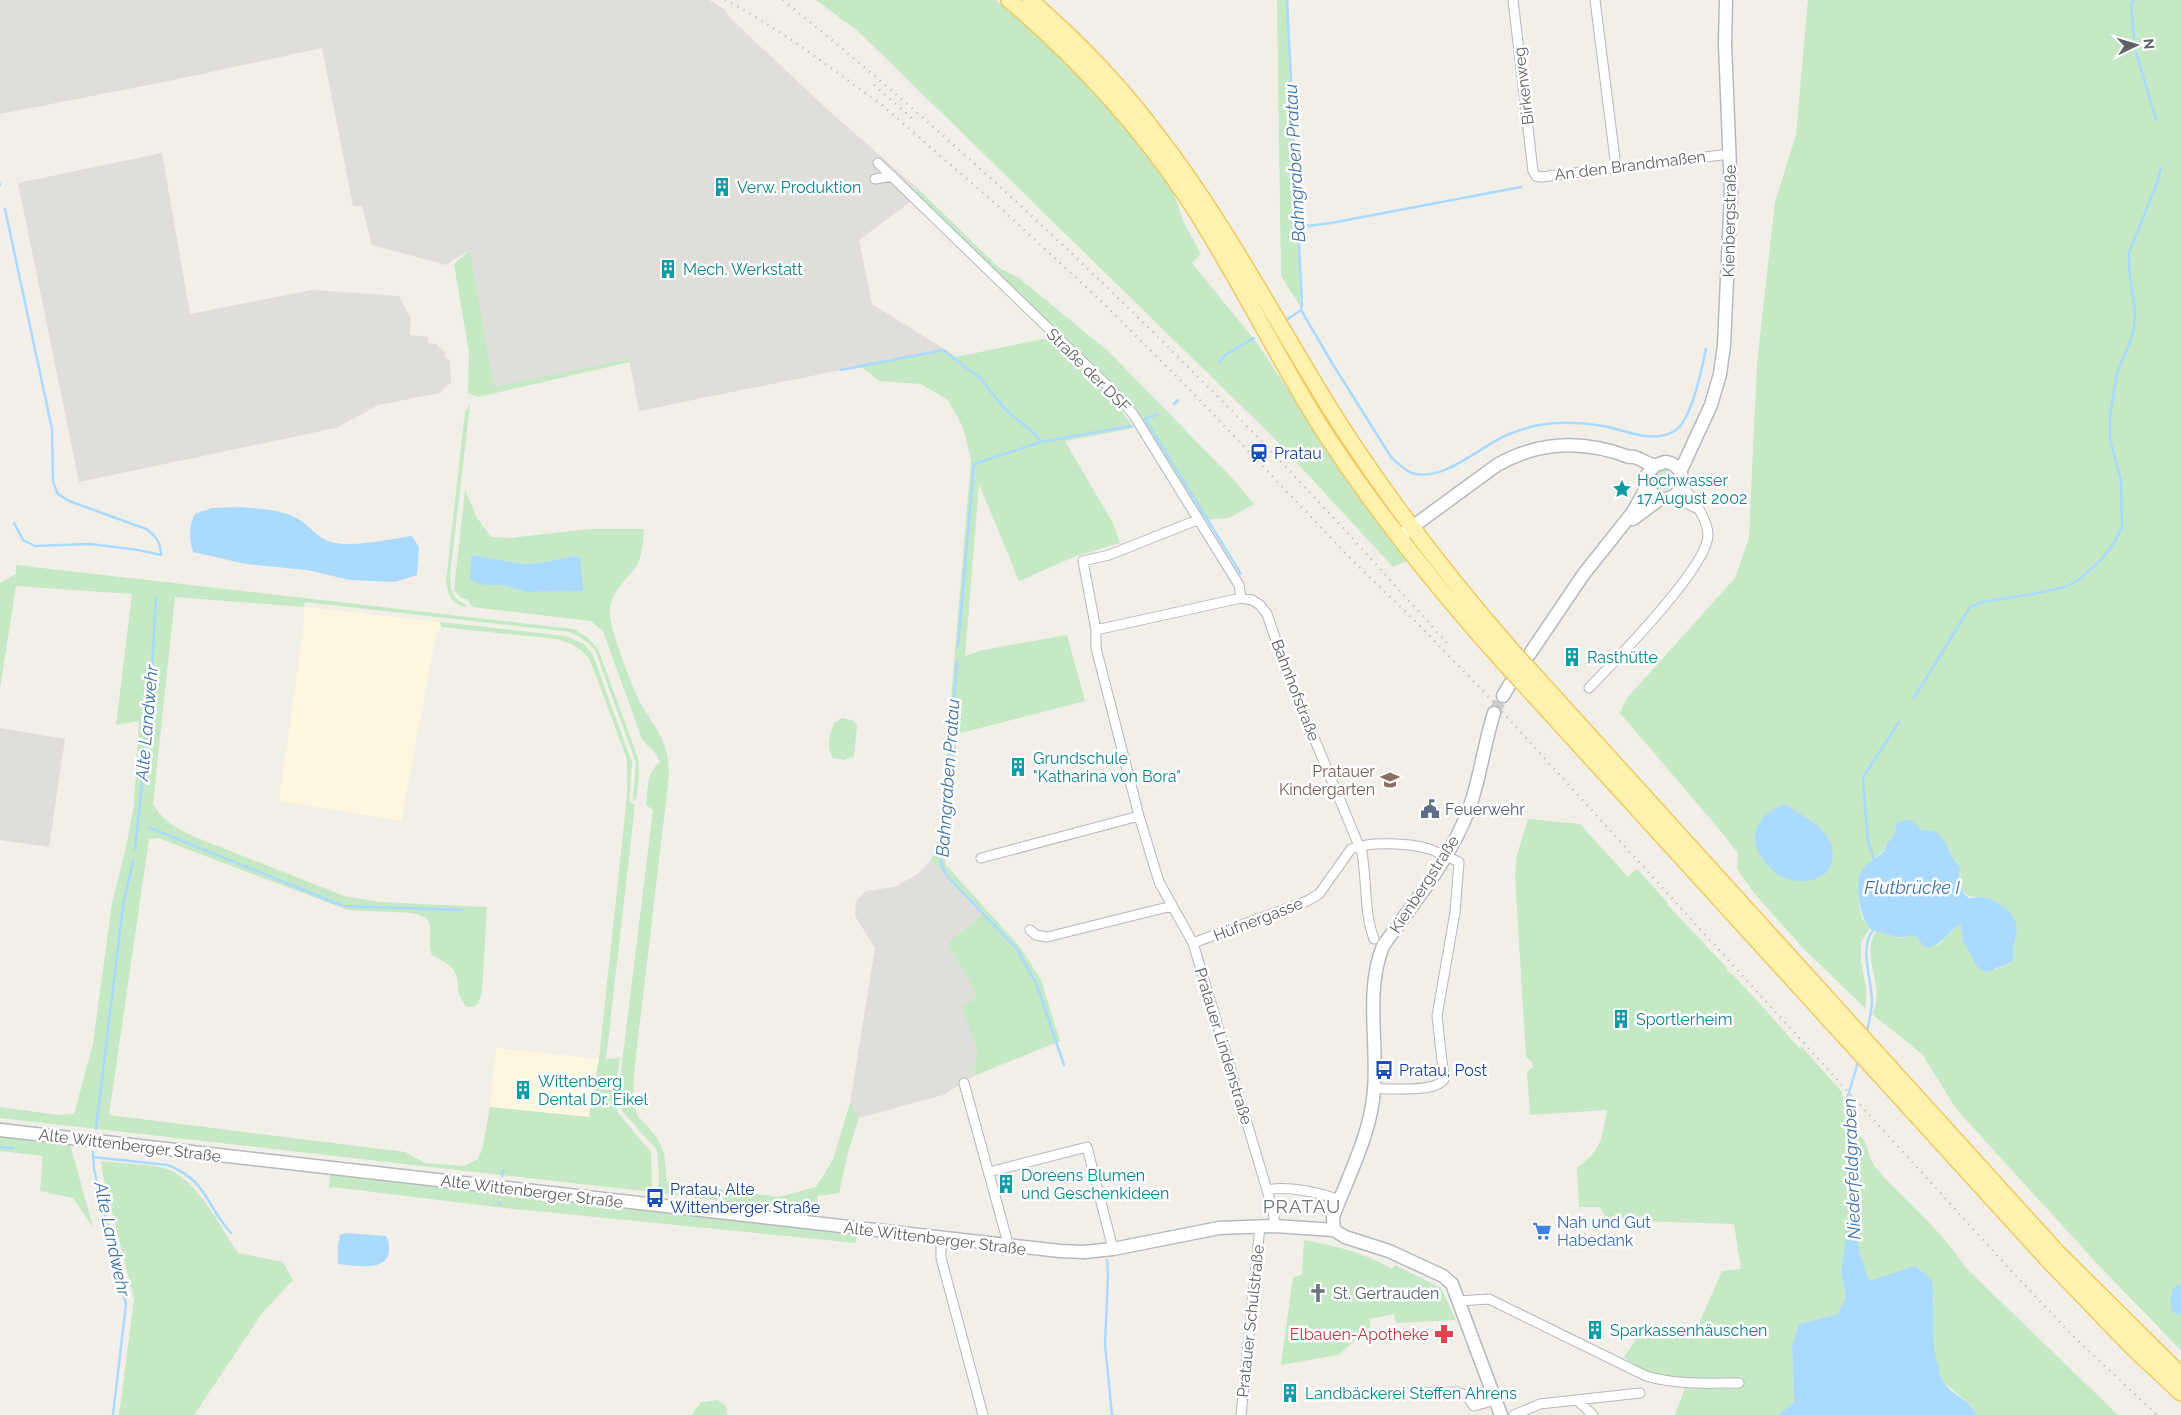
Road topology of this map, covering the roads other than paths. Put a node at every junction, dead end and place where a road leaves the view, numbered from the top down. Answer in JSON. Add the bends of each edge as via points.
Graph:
{"nodes":[{"id":1,"x":1009,"y":0,"type":"edge"},
{"id":2,"x":1030,"y":0,"type":"edge"},
{"id":3,"x":1513,"y":0,"type":"edge"},
{"id":4,"x":1595,"y":0,"type":"edge"},
{"id":5,"x":1726,"y":0,"type":"edge"},
{"id":6,"x":1730,"y":154,"type":"junction"},
{"id":7,"x":878,"y":163,"type":"dead end"},
{"id":8,"x":1616,"y":167,"type":"junction"},
{"id":9,"x":1533,"y":171,"type":"joint"},
{"id":10,"x":892,"y":176,"type":"junction"},
{"id":11,"x":875,"y":179,"type":"dead end"},
{"id":12,"x":1629,"y":457,"type":"junction"},
{"id":13,"x":1655,"y":465,"type":"junction"},
{"id":14,"x":1675,"y":468,"type":"junction"},
{"id":15,"x":1647,"y":482,"type":"junction"},
{"id":16,"x":1682,"y":485,"type":"junction"},
{"id":17,"x":1674,"y":497,"type":"junction"},
{"id":18,"x":1660,"y":499,"type":"junction"},
{"id":19,"x":1696,"y":508,"type":"junction"},
{"id":20,"x":1197,"y":520,"type":"junction"},
{"id":21,"x":1412,"y":527,"type":"junction"},
{"id":22,"x":1621,"y":529,"type":"junction"},
{"id":23,"x":1398,"y":537,"type":"junction"},
{"id":24,"x":1241,"y":598,"type":"junction"},
{"id":25,"x":1096,"y":630,"type":"junction"},
{"id":26,"x":1518,"y":668,"type":"junction"},
{"id":27,"x":1589,"y":688,"type":"dead end"},
{"id":28,"x":1503,"y":696,"type":"tunnel mouth"},
{"id":29,"x":1494,"y":713,"type":"tunnel mouth"},
{"id":30,"x":1139,"y":816,"type":"junction"},
{"id":31,"x":1359,"y":845,"type":"junction"},
{"id":32,"x":1445,"y":856,"type":"junction"},
{"id":33,"x":981,"y":858,"type":"dead end"},
{"id":34,"x":1172,"y":906,"type":"junction"},
{"id":35,"x":1030,"y":930,"type":"dead end"},
{"id":36,"x":1374,"y":939,"type":"dead end"},
{"id":37,"x":1193,"y":943,"type":"junction"},
{"id":38,"x":964,"y":1082,"type":"dead end"},
{"id":39,"x":1374,"y":1089,"type":"junction"},
{"id":40,"x":1909,"y":1099,"type":"junction"},
{"id":41,"x":0,"y":1130,"type":"edge"},
{"id":42,"x":990,"y":1172,"type":"junction"},
{"id":43,"x":1268,"y":1190,"type":"junction"},
{"id":44,"x":1340,"y":1200,"type":"junction"},
{"id":45,"x":1260,"y":1226,"type":"junction"},
{"id":46,"x":1274,"y":1226,"type":"junction"},
{"id":47,"x":1334,"y":1230,"type":"junction"},
{"id":48,"x":941,"y":1239,"type":"junction"},
{"id":49,"x":1009,"y":1247,"type":"junction"},
{"id":50,"x":1113,"y":1249,"type":"junction"},
{"id":51,"x":1459,"y":1301,"type":"junction"},
{"id":52,"x":2181,"y":1375,"type":"edge"},
{"id":53,"x":1739,"y":1383,"type":"dead end"},
{"id":54,"x":1640,"y":1393,"type":"dead end"},
{"id":55,"x":2181,"y":1393,"type":"edge"},
{"id":56,"x":1367,"y":1394,"type":"dead end"},
{"id":57,"x":1495,"y":1400,"type":"junction"},
{"id":58,"x":1578,"y":1400,"type":"junction"},
{"id":59,"x":1474,"y":1406,"type":"junction"},
{"id":60,"x":983,"y":1415,"type":"edge"},
{"id":61,"x":1241,"y":1415,"type":"edge"},
{"id":62,"x":1472,"y":1415,"type":"edge"},
{"id":63,"x":1500,"y":1415,"type":"edge"},
{"id":64,"x":1514,"y":1415,"type":"edge"},
{"id":65,"x":1593,"y":1415,"type":"edge"}],
"edges":[{"from":1,"to":23,"type":"main road","via":[[1051,36],[1098,85],[1162,162],[1214,242],[1326,434]]},
{"from":2,"to":21,"type":"main road","via":[[1111,80],[1154,130],[1220,226],[1342,428]]},
{"from":3,"to":9,"type":"street","name":"Birkenweg"},
{"from":4,"to":8,"type":"street"},
{"from":5,"to":6,"type":"street","name":"Kienbergstraße"},
{"from":6,"to":8,"type":"street","name":"An den Brandmaßen"},
{"from":6,"to":14,"type":"street","name":"Kienbergstraße","via":[[1731,210],[1724,345],[1716,389],[1696,436]]},
{"from":7,"to":10,"type":"street","name":"Straße der DSF"},
{"from":8,"to":9,"type":"street","name":"An den Brandmaßen","via":[[1541,177]]},
{"from":10,"to":11,"type":"street"},
{"from":10,"to":20,"type":"street","name":"Straße der DSF","via":[[1117,395],[1146,433]]},
{"from":12,"to":13,"type":"street"},
{"from":12,"to":15,"type":"street","via":[[1630,463]]},
{"from":12,"to":21,"type":"street","via":[[1602,448],[1578,445],[1526,452],[1497,465]]},
{"from":13,"to":14,"type":"street","via":[[1663,462]]},
{"from":13,"to":15,"type":"street"},
{"from":14,"to":16,"type":"street"},
{"from":15,"to":18,"type":"street","via":[[1652,495]]},
{"from":15,"to":22,"type":"street"},
{"from":16,"to":17,"type":"street"},
{"from":16,"to":19,"type":"street"},
{"from":17,"to":18,"type":"street"},
{"from":17,"to":19,"type":"street"},
{"from":18,"to":22,"type":"street"},
{"from":19,"to":27,"type":"street","via":[[1708,533],[1705,549],[1697,564],[1670,599]]},
{"from":20,"to":24,"type":"street","name":"Straße der DSF","via":[[1240,585]]},
{"from":20,"to":25,"type":"street","name":"Pratauer Lindenstraße","via":[[1109,555],[1083,561]]},
{"from":21,"to":23,"type":"street"},
{"from":21,"to":26,"type":"main road"},
{"from":22,"to":26,"type":"street","via":[[1583,575]]},
{"from":23,"to":26,"type":"main road","via":[[1462,615]]},
{"from":24,"to":25,"type":"street"},
{"from":24,"to":31,"type":"street","name":"Bahnhofstraße","via":[[1252,600],[1267,614],[1287,673]]},
{"from":25,"to":30,"type":"street","name":"Pratauer Lindenstraße","via":[[1096,648]]},
{"from":26,"to":28,"type":"street"},
{"from":26,"to":40,"type":"main road"},
{"from":29,"to":32,"type":"street","name":"Kienbergstraße","via":[[1469,808]]},
{"from":30,"to":33,"type":"street"},
{"from":30,"to":34,"type":"street","name":"Pratauer Lindenstraße","via":[[1159,882]]},
{"from":31,"to":32,"type":"street","via":[[1373,843],[1421,848]]},
{"from":31,"to":36,"type":"street","name":"Bahnhofstraße"},
{"from":31,"to":37,"type":"street","name":"Hüfnergasse","via":[[1351,849],[1319,894]]},
{"from":32,"to":39,"type":"street","name":"Kienbergstraße","via":[[1383,946],[1375,969]]},
{"from":32,"to":39,"type":"street","via":[[1458,862],[1459,871],[1437,1016],[1444,1079],[1439,1085],[1429,1088]]},
{"from":34,"to":35,"type":"street","via":[[1047,937]]},
{"from":34,"to":37,"type":"street","name":"Pratauer Lindenstraße"},
{"from":37,"to":43,"type":"street","name":"Pratauer Lindenstraße"},
{"from":38,"to":42,"type":"street"},
{"from":39,"to":44,"type":"street","via":[[1367,1127]]},
{"from":40,"to":52,"type":"main road"},
{"from":40,"to":55,"type":"main road","via":[[2097,1312]]},
{"from":41,"to":48,"type":"street","name":"Alte Wittenberger Straße"},
{"from":42,"to":49,"type":"street"},
{"from":42,"to":50,"type":"street","via":[[1087,1147]]},
{"from":43,"to":44,"type":"street","via":[[1280,1188]]},
{"from":43,"to":46,"type":"street","name":"Pratauer Lindenstraße"},
{"from":44,"to":47,"type":"street","via":[[1333,1217]]},
{"from":45,"to":46,"type":"street","name":"Alte Wittenberger Straße"},
{"from":45,"to":50,"type":"street","name":"Alte Wittenberger Straße","via":[[1219,1228]]},
{"from":45,"to":61,"type":"street","name":"Pratauer Schulstraße"},
{"from":46,"to":47,"type":"street","name":"Alte Wittenberger Straße"},
{"from":47,"to":51,"type":"street","name":"Alte Wittenberger Straße","via":[[1443,1276],[1452,1284]]},
{"from":48,"to":49,"type":"street","name":"Alte Wittenberger Straße"},
{"from":48,"to":60,"type":"street","via":[[941,1258]]},
{"from":49,"to":50,"type":"street","name":"Alte Wittenberger Straße","via":[[1084,1252]]},
{"from":51,"to":53,"type":"street","via":[[1489,1299],[1646,1376],[1663,1381]]},
{"from":51,"to":57,"type":"street","name":"Alte Wittenberger Straße"},
{"from":54,"to":58,"type":"street"},
{"from":56,"to":59,"type":"street","via":[[1456,1392],[1466,1395]]},
{"from":57,"to":59,"type":"street"},
{"from":57,"to":63,"type":"street","name":"Alte Wittenberger Straße"},
{"from":58,"to":64,"type":"street","via":[[1540,1404]]},
{"from":58,"to":65,"type":"street"},
{"from":59,"to":62,"type":"street"}]}
